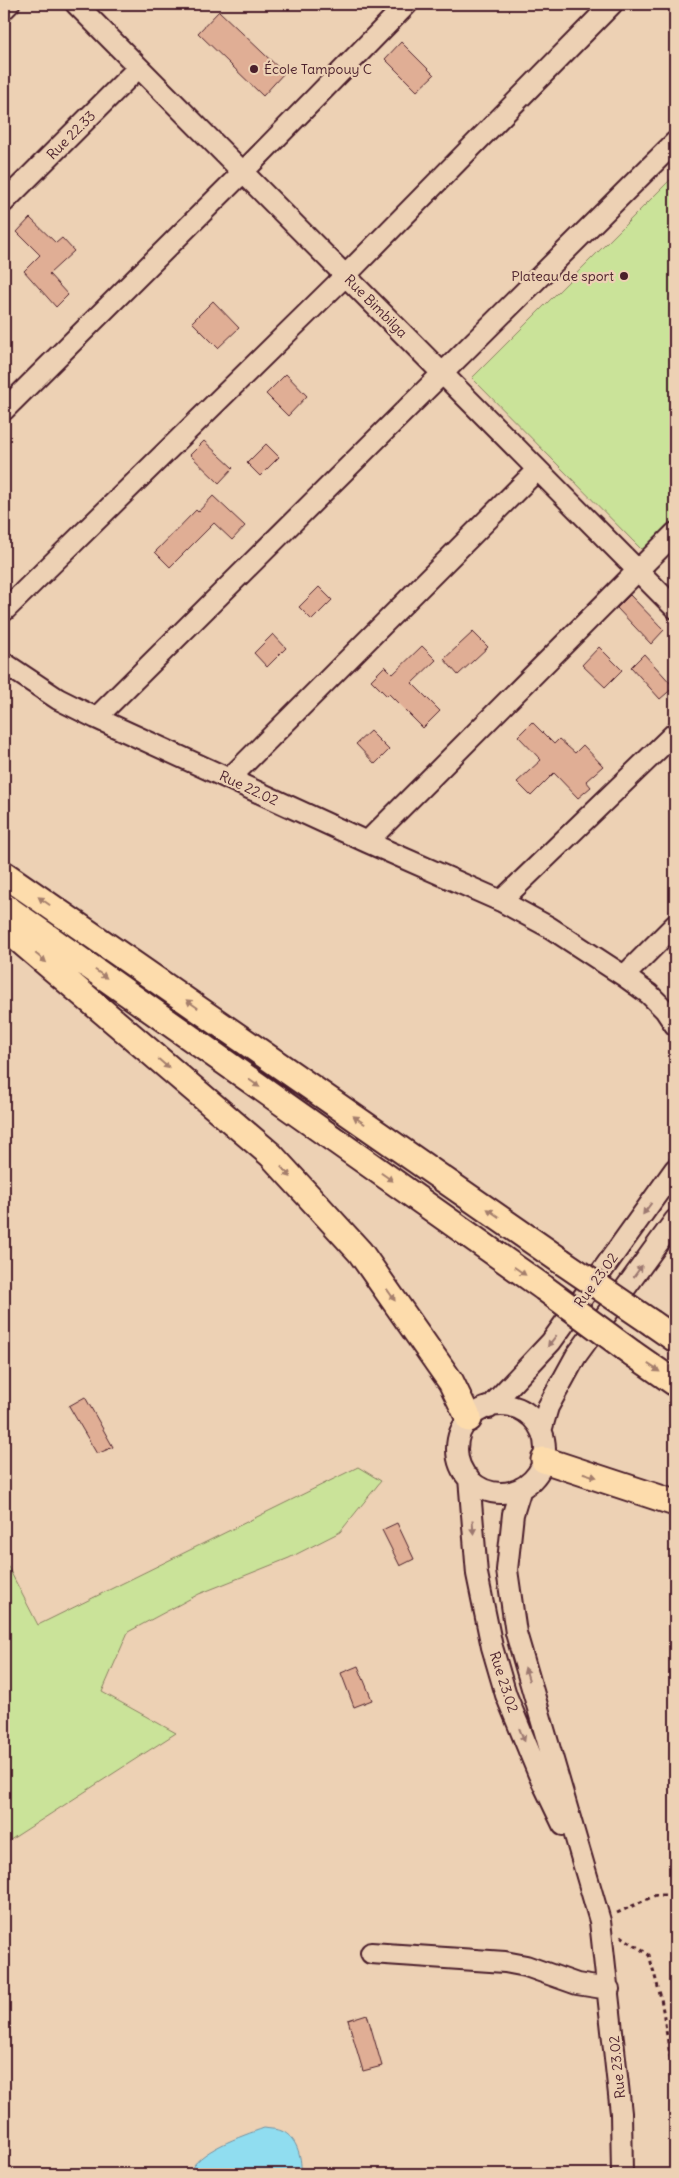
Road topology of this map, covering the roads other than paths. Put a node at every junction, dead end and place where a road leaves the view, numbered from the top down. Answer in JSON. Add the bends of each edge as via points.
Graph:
{"nodes":[{"id":1,"x":9,"y":4,"type":"edge"},
{"id":2,"x":76,"y":4,"type":"edge"},
{"id":3,"x":407,"y":4,"type":"edge"},
{"id":4,"x":612,"y":4,"type":"edge"},
{"id":5,"x":4,"y":9,"type":"edge"},
{"id":6,"x":138,"y":68,"type":"junction"},
{"id":7,"x":675,"y":142,"type":"edge"},
{"id":8,"x":243,"y":172,"type":"junction"},
{"id":9,"x":4,"y":202,"type":"edge"},
{"id":10,"x":345,"y":276,"type":"junction"},
{"id":11,"x":441,"y":373,"type":"junction"},
{"id":12,"x":4,"y":410,"type":"edge"},
{"id":13,"x":537,"y":470,"type":"junction"},
{"id":14,"x":675,"y":533,"type":"edge"},
{"id":15,"x":638,"y":571,"type":"junction"},
{"id":16,"x":675,"y":608,"type":"edge"},
{"id":17,"x":4,"y":611,"type":"edge"},
{"id":18,"x":4,"y":663,"type":"edge"},
{"id":19,"x":96,"y":718,"type":"junction"},
{"id":20,"x":675,"y":733,"type":"edge"},
{"id":21,"x":229,"y":779,"type":"junction"},
{"id":22,"x":367,"y":842,"type":"junction"},
{"id":23,"x":4,"y":874,"type":"edge"},
{"id":24,"x":501,"y":901,"type":"junction"},
{"id":25,"x":4,"y":906,"type":"edge"},
{"id":26,"x":675,"y":925,"type":"edge"},
{"id":27,"x":4,"y":927,"type":"edge"},
{"id":28,"x":624,"y":976,"type":"junction"},
{"id":29,"x":672,"y":1017,"type":"edge"},
{"id":30,"x":675,"y":1169,"type":"edge"},
{"id":31,"x":675,"y":1220,"type":"edge"},
{"id":32,"x":675,"y":1339,"type":"edge"},
{"id":33,"x":675,"y":1382,"type":"edge"},
{"id":34,"x":479,"y":1414,"type":"junction"},
{"id":35,"x":541,"y":1432,"type":"junction"},
{"id":36,"x":544,"y":1460,"type":"junction"},
{"id":37,"x":469,"y":1478,"type":"junction"},
{"id":38,"x":521,"y":1488,"type":"junction"},
{"id":39,"x":675,"y":1503,"type":"edge"},
{"id":40,"x":585,"y":1872,"type":"junction"},
{"id":41,"x":371,"y":1953,"type":"dead end"},
{"id":42,"x":609,"y":1989,"type":"junction"},
{"id":43,"x":622,"y":2174,"type":"edge"}],
"edges":[{"from":1,"to":5,"type":"street"},
{"from":2,"to":6,"type":"street","name":"Rue Bimbilga"},
{"from":3,"to":8,"type":"street"},
{"from":4,"to":10,"type":"street"},
{"from":6,"to":8,"type":"street","name":"Rue Bimbilga"},
{"from":6,"to":9,"type":"street","name":"Rue 22.33"},
{"from":7,"to":11,"type":"street"},
{"from":8,"to":10,"type":"street","name":"Rue Bimbilga"},
{"from":8,"to":12,"type":"street"},
{"from":10,"to":11,"type":"street","name":"Rue Bimbilga"},
{"from":10,"to":17,"type":"street"},
{"from":11,"to":13,"type":"street","name":"Rue Bimbilga"},
{"from":11,"to":19,"type":"street"},
{"from":13,"to":15,"type":"street","name":"Rue Bimbilga"},
{"from":13,"to":21,"type":"street"},
{"from":14,"to":15,"type":"street"},
{"from":15,"to":16,"type":"street","name":"Rue Bimbilga"},
{"from":15,"to":22,"type":"street"},
{"from":18,"to":19,"type":"street","name":"Rue 22.02","via":[[58,699]]},
{"from":19,"to":21,"type":"street","name":"Rue 22.02"},
{"from":20,"to":24,"type":"street"},
{"from":21,"to":22,"type":"street","name":"Rue 22.02"},
{"from":22,"to":24,"type":"street","name":"Rue 22.02"},
{"from":32,"to":23,"type":"main road","one_way":true,"bridge":true},
{"from":24,"to":28,"type":"street","via":[[549,927]]},
{"from":25,"to":33,"type":"main road","one_way":true,"bridge":true},
{"from":26,"to":28,"type":"street"},
{"from":27,"to":34,"type":"main road","one_way":true,"via":[[271,1155],[360,1252],[451,1382]]},
{"from":28,"to":29,"type":"street","via":[[649,994]]},
{"from":30,"to":34,"type":"street","name":"Rue 23.02","one_way":true,"via":[[551,1342]]},
{"from":35,"to":31,"type":"street","name":"Rue 23.02","one_way":true,"via":[[548,1407],[576,1356]]},
{"from":34,"to":35,"type":"street","via":[[508,1406],[522,1410]]},
{"from":34,"to":37,"type":"street","name":"Rue 23.02","via":[[461,1431],[458,1445],[459,1459]]},
{"from":35,"to":36,"type":"street","name":"Rue 23.02"},
{"from":36,"to":38,"type":"street","via":[[538,1474]]},
{"from":36,"to":39,"type":"main road","one_way":true},
{"from":37,"to":38,"type":"street","via":[[486,1490],[500,1493]]},
{"from":37,"to":40,"type":"street","name":"Rue 23.02","one_way":true,"via":[[477,1574],[506,1695]]},
{"from":40,"to":38,"type":"street","name":"Rue 23.02","one_way":true,"via":[[516,1633],[507,1570],[513,1514]]},
{"from":40,"to":42,"type":"street","name":"Rue 23.02","via":[[600,1921]]},
{"from":41,"to":42,"type":"street","via":[[505,1962],[577,1984]]},
{"from":42,"to":43,"type":"street","name":"Rue 23.02","via":[[621,2113]]}]}
